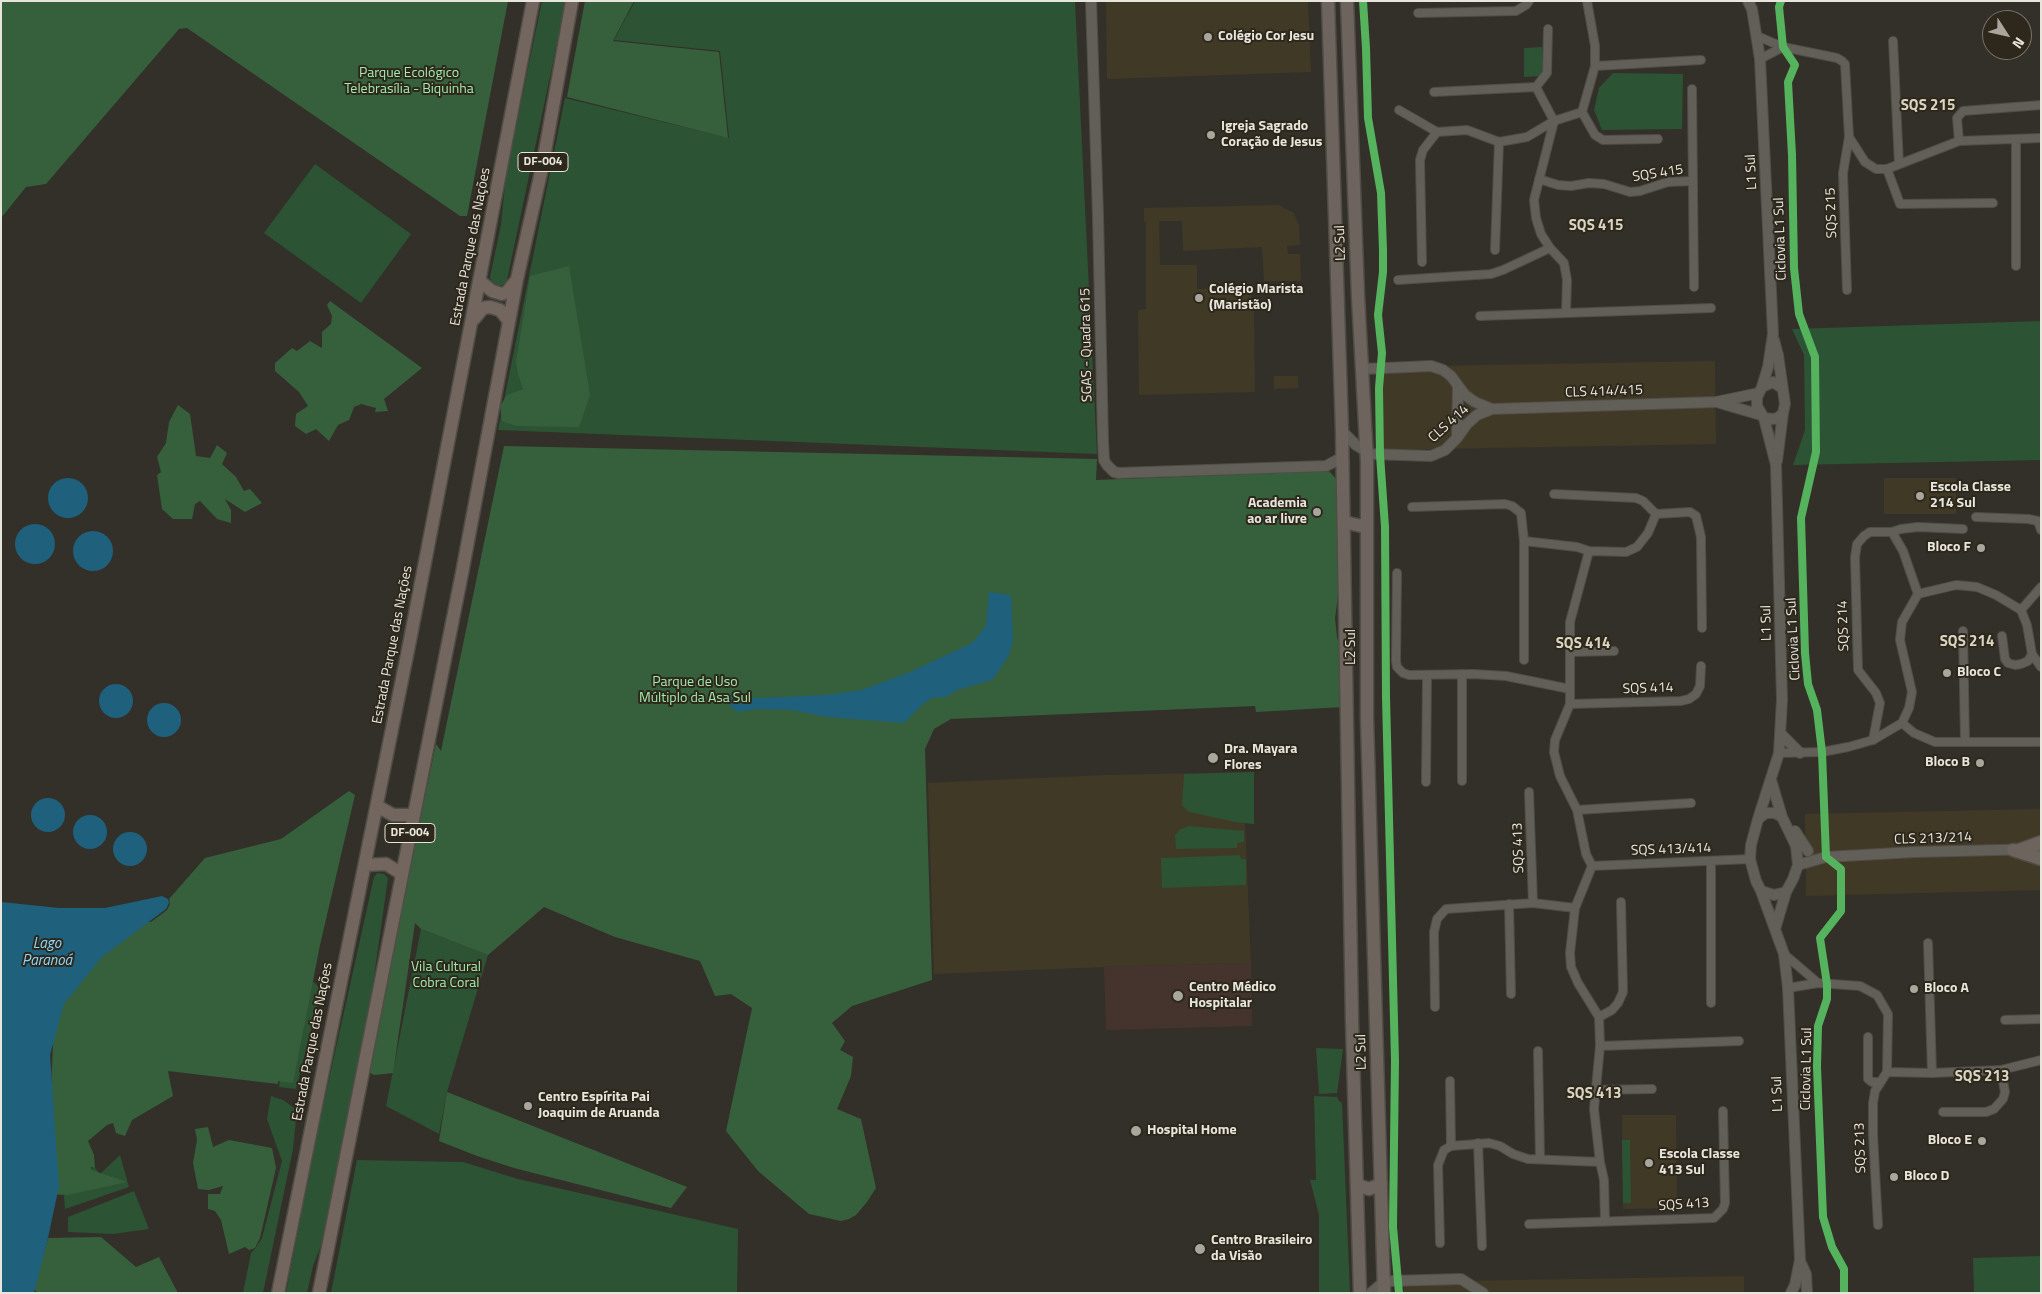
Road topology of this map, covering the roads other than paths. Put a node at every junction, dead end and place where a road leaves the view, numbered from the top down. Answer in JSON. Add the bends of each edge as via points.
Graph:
{"nodes":[{"id":1,"x":533,"y":1,"type":"edge"},
{"id":2,"x":572,"y":1,"type":"edge"},
{"id":3,"x":1091,"y":1,"type":"edge"},
{"id":4,"x":1328,"y":1,"type":"edge"},
{"id":5,"x":1347,"y":1,"type":"edge"},
{"id":6,"x":1529,"y":1,"type":"edge"},
{"id":7,"x":1587,"y":1,"type":"edge"},
{"id":8,"x":1751,"y":4,"type":"edge"},
{"id":9,"x":1418,"y":13,"type":"dead end"},
{"id":10,"x":1548,"y":29,"type":"dead end"},
{"id":11,"x":1758,"y":36,"type":"junction"},
{"id":12,"x":1893,"y":41,"type":"dead end"},
{"id":13,"x":1784,"y":47,"type":"junction"},
{"id":14,"x":1760,"y":59,"type":"junction"},
{"id":15,"x":1701,"y":60,"type":"dead end"},
{"id":16,"x":1594,"y":66,"type":"junction"},
{"id":17,"x":1536,"y":87,"type":"junction"},
{"id":18,"x":1692,"y":89,"type":"dead end"},
{"id":19,"x":1434,"y":92,"type":"dead end"},
{"id":20,"x":2041,"y":105,"type":"edge"},
{"id":21,"x":1399,"y":110,"type":"dead end"},
{"id":22,"x":1582,"y":112,"type":"junction"},
{"id":23,"x":1554,"y":121,"type":"junction"},
{"id":24,"x":1437,"y":132,"type":"junction"},
{"id":25,"x":1849,"y":137,"type":"junction"},
{"id":26,"x":1658,"y":138,"type":"dead end"},
{"id":27,"x":2041,"y":138,"type":"edge"},
{"id":28,"x":2016,"y":139,"type":"junction"},
{"id":29,"x":1960,"y":141,"type":"junction"},
{"id":30,"x":1499,"y":142,"type":"junction"},
{"id":31,"x":1899,"y":164,"type":"junction"},
{"id":32,"x":1887,"y":169,"type":"junction"},
{"id":33,"x":1539,"y":179,"type":"junction"},
{"id":34,"x":1693,"y":181,"type":"junction"},
{"id":35,"x":1993,"y":204,"type":"dead end"},
{"id":36,"x":1550,"y":248,"type":"junction"},
{"id":37,"x":1496,"y":250,"type":"dead end"},
{"id":38,"x":1422,"y":262,"type":"dead end"},
{"id":39,"x":2016,"y":266,"type":"dead end"},
{"id":40,"x":517,"y":279,"type":"junction"},
{"id":41,"x":1398,"y":280,"type":"dead end"},
{"id":42,"x":480,"y":281,"type":"junction"},
{"id":43,"x":1694,"y":287,"type":"dead end"},
{"id":44,"x":1847,"y":290,"type":"dead end"},
{"id":45,"x":1337,"y":296,"type":"junction"},
{"id":46,"x":1358,"y":296,"type":"junction"},
{"id":47,"x":1711,"y":308,"type":"dead end"},
{"id":48,"x":1566,"y":312,"type":"junction"},
{"id":49,"x":1480,"y":316,"type":"dead end"},
{"id":50,"x":472,"y":321,"type":"junction"},
{"id":51,"x":509,"y":322,"type":"junction"},
{"id":52,"x":1773,"y":334,"type":"junction"},
{"id":53,"x":1363,"y":369,"type":"junction"},
{"id":54,"x":1458,"y":386,"type":"junction"},
{"id":55,"x":1782,"y":388,"type":"junction"},
{"id":56,"x":1760,"y":390,"type":"junction"},
{"id":57,"x":1716,"y":402,"type":"junction"},
{"id":58,"x":1492,"y":409,"type":"junction"},
{"id":59,"x":1783,"y":413,"type":"junction"},
{"id":60,"x":1763,"y":416,"type":"junction"},
{"id":61,"x":1342,"y":430,"type":"junction"},
{"id":62,"x":1457,"y":438,"type":"junction"},
{"id":63,"x":1367,"y":452,"type":"junction"},
{"id":64,"x":1341,"y":458,"type":"junction"},
{"id":65,"x":1776,"y":465,"type":"junction"},
{"id":66,"x":1326,"y":466,"type":"junction"},
{"id":67,"x":1342,"y":476,"type":"junction"},
{"id":68,"x":1554,"y":494,"type":"dead end"},
{"id":69,"x":1412,"y":507,"type":"dead end"},
{"id":70,"x":1656,"y":514,"type":"junction"},
{"id":71,"x":1976,"y":518,"type":"dead end"},
{"id":72,"x":2040,"y":521,"type":"edge"},
{"id":73,"x":1344,"y":522,"type":"junction"},
{"id":74,"x":1367,"y":522,"type":"junction"},
{"id":75,"x":1963,"y":528,"type":"dead end"},
{"id":76,"x":2041,"y":530,"type":"edge"},
{"id":77,"x":1892,"y":532,"type":"junction"},
{"id":78,"x":1524,"y":541,"type":"junction"},
{"id":79,"x":1589,"y":552,"type":"junction"},
{"id":80,"x":1397,"y":573,"type":"dead end"},
{"id":81,"x":2041,"y":587,"type":"edge"},
{"id":82,"x":1918,"y":594,"type":"junction"},
{"id":83,"x":2021,"y":610,"type":"junction"},
{"id":84,"x":1702,"y":628,"type":"dead end"},
{"id":85,"x":1963,"y":631,"type":"dead end"},
{"id":86,"x":2002,"y":636,"type":"dead end"},
{"id":87,"x":1614,"y":651,"type":"dead end"},
{"id":88,"x":1571,"y":652,"type":"junction"},
{"id":89,"x":2032,"y":654,"type":"junction"},
{"id":90,"x":1524,"y":660,"type":"dead end"},
{"id":91,"x":1701,"y":666,"type":"dead end"},
{"id":92,"x":2041,"y":668,"type":"edge"},
{"id":93,"x":1462,"y":674,"type":"junction"},
{"id":94,"x":1426,"y":675,"type":"junction"},
{"id":95,"x":1570,"y":689,"type":"junction"},
{"id":96,"x":1570,"y":704,"type":"junction"},
{"id":97,"x":1902,"y":723,"type":"junction"},
{"id":98,"x":1780,"y":733,"type":"junction"},
{"id":99,"x":1874,"y":740,"type":"junction"},
{"id":100,"x":1965,"y":742,"type":"junction"},
{"id":101,"x":2039,"y":742,"type":"dead end"},
{"id":102,"x":1779,"y":753,"type":"junction"},
{"id":103,"x":1800,"y":753,"type":"junction"},
{"id":104,"x":1771,"y":779,"type":"junction"},
{"id":105,"x":1462,"y":781,"type":"dead end"},
{"id":106,"x":1426,"y":782,"type":"dead end"},
{"id":107,"x":1529,"y":792,"type":"dead end"},
{"id":108,"x":1691,"y":803,"type":"dead end"},
{"id":109,"x":377,"y":806,"type":"junction"},
{"id":110,"x":1778,"y":806,"type":"junction"},
{"id":111,"x":1577,"y":810,"type":"junction"},
{"id":112,"x":414,"y":816,"type":"junction"},
{"id":113,"x":1782,"y":817,"type":"junction"},
{"id":114,"x":1758,"y":819,"type":"junction"},
{"id":115,"x":2041,"y":842,"type":"edge"},
{"id":116,"x":1796,"y":846,"type":"junction"},
{"id":117,"x":2041,"y":849,"type":"edge"},
{"id":118,"x":2016,"y":850,"type":"junction"},
{"id":119,"x":1808,"y":851,"type":"junction"},
{"id":120,"x":1826,"y":857,"type":"junction"},
{"id":121,"x":1750,"y":859,"type":"junction"},
{"id":122,"x":2041,"y":859,"type":"edge"},
{"id":123,"x":1711,"y":861,"type":"junction"},
{"id":124,"x":1802,"y":864,"type":"junction"},
{"id":125,"x":365,"y":865,"type":"junction"},
{"id":126,"x":1592,"y":866,"type":"junction"},
{"id":127,"x":402,"y":874,"type":"junction"},
{"id":128,"x":1761,"y":891,"type":"junction"},
{"id":129,"x":1786,"y":892,"type":"junction"},
{"id":130,"x":1621,"y":902,"type":"dead end"},
{"id":131,"x":1533,"y":903,"type":"junction"},
{"id":132,"x":1783,"y":903,"type":"junction"},
{"id":133,"x":1509,"y":904,"type":"junction"},
{"id":134,"x":1575,"y":908,"type":"junction"},
{"id":135,"x":1775,"y":929,"type":"junction"},
{"id":136,"x":1928,"y":942,"type":"dead end"},
{"id":137,"x":1784,"y":954,"type":"junction"},
{"id":138,"x":1818,"y":983,"type":"junction"},
{"id":139,"x":1788,"y":988,"type":"junction"},
{"id":140,"x":1511,"y":994,"type":"dead end"},
{"id":141,"x":1711,"y":1003,"type":"dead end"},
{"id":142,"x":1435,"y":1007,"type":"dead end"},
{"id":143,"x":1599,"y":1017,"type":"junction"},
{"id":144,"x":2041,"y":1019,"type":"edge"},
{"id":145,"x":2005,"y":1020,"type":"dead end"},
{"id":146,"x":1868,"y":1037,"type":"dead end"},
{"id":147,"x":1739,"y":1041,"type":"dead end"},
{"id":148,"x":1600,"y":1046,"type":"junction"},
{"id":149,"x":1538,"y":1051,"type":"dead end"},
{"id":150,"x":2041,"y":1060,"type":"edge"},
{"id":151,"x":2001,"y":1070,"type":"junction"},
{"id":152,"x":1887,"y":1072,"type":"junction"},
{"id":153,"x":1932,"y":1074,"type":"junction"},
{"id":154,"x":1450,"y":1080,"type":"dead end"},
{"id":155,"x":1879,"y":1082,"type":"junction"},
{"id":156,"x":1652,"y":1089,"type":"dead end"},
{"id":157,"x":1596,"y":1090,"type":"junction"},
{"id":158,"x":1723,"y":1111,"type":"dead end"},
{"id":159,"x":1943,"y":1112,"type":"dead end"},
{"id":160,"x":1478,"y":1143,"type":"junction"},
{"id":161,"x":1451,"y":1146,"type":"junction"},
{"id":162,"x":1540,"y":1158,"type":"junction"},
{"id":163,"x":1600,"y":1162,"type":"junction"},
{"id":164,"x":1381,"y":1184,"type":"junction"},
{"id":165,"x":1358,"y":1185,"type":"junction"},
{"id":166,"x":1358,"y":1210,"type":"junction"},
{"id":167,"x":1382,"y":1210,"type":"junction"},
{"id":168,"x":1605,"y":1221,"type":"junction"},
{"id":169,"x":1529,"y":1224,"type":"dead end"},
{"id":170,"x":1878,"y":1225,"type":"dead end"},
{"id":171,"x":1440,"y":1243,"type":"dead end"},
{"id":172,"x":1482,"y":1246,"type":"dead end"},
{"id":173,"x":1800,"y":1260,"type":"junction"},
{"id":174,"x":1384,"y":1288,"type":"edge"},
{"id":175,"x":278,"y":1293,"type":"edge"},
{"id":176,"x":319,"y":1293,"type":"edge"},
{"id":177,"x":1360,"y":1293,"type":"edge"},
{"id":178,"x":1370,"y":1293,"type":"edge"},
{"id":179,"x":1483,"y":1293,"type":"edge"},
{"id":180,"x":1791,"y":1293,"type":"edge"},
{"id":181,"x":1807,"y":1293,"type":"edge"}],
"edges":[{"from":1,"to":42,"type":"highway","name":"Estrada Parque das Nações","number":"DF-004"},
{"from":2,"to":40,"type":"highway","number":"DF-004","via":[[542,168]]},
{"from":3,"to":66,"type":"street","name":"SGAS - Quadra 615","via":[[1104,460],[1119,473]]},
{"from":4,"to":45,"type":"main road","name":"L2 Sul"},
{"from":5,"to":46,"type":"main road","name":"L2 Sul"},
{"from":6,"to":9,"type":"street","via":[[1516,11]]},
{"from":7,"to":16,"type":"street","via":[[1595,46]]},
{"from":8,"to":11,"type":"street","name":"L1 Sul"},
{"from":10,"to":17,"type":"street","via":[[1547,73]]},
{"from":11,"to":13,"type":"street","name":"SQS 215"},
{"from":11,"to":14,"type":"street","name":"L1 Sul"},
{"from":12,"to":31,"type":"street"},
{"from":13,"to":14,"type":"street"},
{"from":13,"to":25,"type":"street","name":"SQS 215","via":[[1837,58],[1845,64]]},
{"from":14,"to":52,"type":"street","name":"L1 Sul"},
{"from":15,"to":16,"type":"street"},
{"from":16,"to":22,"type":"street"},
{"from":17,"to":19,"type":"street"},
{"from":17,"to":23,"type":"street"},
{"from":18,"to":34,"type":"street","name":"SQS 415"},
{"from":20,"to":29,"type":"street","via":[[1962,110],[1957,118]]},
{"from":21,"to":24,"type":"street"},
{"from":22,"to":23,"type":"street"},
{"from":22,"to":26,"type":"street","via":[[1595,135],[1603,140]]},
{"from":23,"to":30,"type":"street","via":[[1527,137]]},
{"from":23,"to":33,"type":"street"},
{"from":24,"to":30,"type":"street","via":[[1466,130]]},
{"from":24,"to":38,"type":"street","via":[[1423,150],[1420,160]]},
{"from":25,"to":32,"type":"street","name":"SQS 215","via":[[1865,162]]},
{"from":25,"to":44,"type":"street","name":"SQS 215","via":[[1843,173]]},
{"from":27,"to":28,"type":"street"},
{"from":28,"to":29,"type":"street"},
{"from":28,"to":39,"type":"street"},
{"from":29,"to":31,"type":"street"},
{"from":30,"to":37,"type":"street"},
{"from":31,"to":32,"type":"street"},
{"from":32,"to":35,"type":"street","via":[[1900,204]]},
{"from":33,"to":34,"type":"street","name":"SQS 415","via":[[1558,186],[1604,184],[1630,192],[1668,182]]},
{"from":33,"to":36,"type":"street","via":[[1534,200],[1536,218]]},
{"from":34,"to":43,"type":"street","name":"SQS 415"},
{"from":36,"to":41,"type":"street","via":[[1491,274]]},
{"from":36,"to":48,"type":"street","via":[[1566,269]]},
{"from":40,"to":42,"type":"highway","via":[[502,294],[492,291]]},
{"from":40,"to":51,"type":"highway","number":"DF-004"},
{"from":42,"to":50,"type":"highway","name":"Estrada Parque das Nações","number":"DF-004"},
{"from":45,"to":46,"type":"main road","via":[[1348,293]]},
{"from":45,"to":61,"type":"main road","name":"L2 Sul"},
{"from":46,"to":53,"type":"main road","name":"L2 Sul"},
{"from":47,"to":48,"type":"street"},
{"from":48,"to":49,"type":"street"},
{"from":50,"to":51,"type":"highway","via":[[483,308],[490,307],[500,310]]},
{"from":50,"to":109,"type":"highway","name":"Estrada Parque das Nações","number":"DF-004"},
{"from":51,"to":112,"type":"highway","number":"DF-004"},
{"from":52,"to":55,"type":"street","name":"L1 Sul"},
{"from":52,"to":56,"type":"street","name":"L1 Sul","via":[[1768,367]]},
{"from":53,"to":54,"type":"street","via":[[1431,366],[1443,370]]},
{"from":53,"to":63,"type":"main road","name":"L2 Sul"},
{"from":54,"to":58,"type":"street","via":[[1475,402]]},
{"from":54,"to":62,"type":"street"},
{"from":55,"to":56,"type":"street","via":[[1773,382]]},
{"from":55,"to":59,"type":"street"},
{"from":56,"to":57,"type":"street","name":"CLS 414/415"},
{"from":56,"to":60,"type":"street","via":[[1757,406]]},
{"from":57,"to":58,"type":"street","name":"CLS 414/415"},
{"from":57,"to":60,"type":"street","name":"CLS 414/415"},
{"from":58,"to":62,"type":"street","name":"CLS 414","via":[[1477,415]]},
{"from":59,"to":60,"type":"street","via":[[1774,420]]},
{"from":59,"to":65,"type":"street","name":"L1 Sul"},
{"from":60,"to":65,"type":"street","name":"L1 Sul"},
{"from":61,"to":63,"type":"street"},
{"from":61,"to":64,"type":"main road","name":"L2 Sul"},
{"from":62,"to":63,"type":"street","name":"CLS 414","via":[[1445,450],[1431,456]]},
{"from":63,"to":74,"type":"main road","name":"L2 Sul"},
{"from":64,"to":66,"type":"street","name":"SGAS - Quadra 615"},
{"from":64,"to":67,"type":"main road","name":"L2 Sul"},
{"from":65,"to":98,"type":"street","name":"L1 Sul","via":[[1781,618]]},
{"from":66,"to":67,"type":"street"},
{"from":67,"to":73,"type":"main road","name":"L2 Sul"},
{"from":68,"to":70,"type":"street","via":[[1636,498]]},
{"from":69,"to":78,"type":"street","via":[[1509,504],[1521,513]]},
{"from":70,"to":79,"type":"street","via":[[1648,533],[1637,547],[1626,552]]},
{"from":70,"to":84,"type":"street","via":[[1690,512],[1696,516],[1701,537]]},
{"from":71,"to":72,"type":"street"},
{"from":72,"to":76,"type":"street"},
{"from":73,"to":74,"type":"main road","via":[[1361,526]]},
{"from":73,"to":165,"type":"main road","name":"L2 Sul","via":[[1352,1021]]},
{"from":74,"to":164,"type":"main road","name":"L2 Sul","via":[[1367,719]]},
{"from":75,"to":77,"type":"street","name":"SQS 214","via":[[1918,527]]},
{"from":77,"to":82,"type":"street","via":[[1903,551]]},
{"from":77,"to":99,"type":"street","name":"SQS 214","via":[[1870,532],[1864,536],[1857,544],[1855,557],[1858,670],[1880,703]]},
{"from":78,"to":79,"type":"street","via":[[1576,547]]},
{"from":78,"to":90,"type":"street"},
{"from":79,"to":88,"type":"street","via":[[1570,622]]},
{"from":80,"to":94,"type":"street","via":[[1397,667],[1409,676]]},
{"from":81,"to":83,"type":"street"},
{"from":82,"to":83,"type":"street","via":[[1956,585],[1977,587]]},
{"from":82,"to":97,"type":"street","via":[[1902,622],[1900,640],[1912,692]]},
{"from":83,"to":89,"type":"street"},
{"from":85,"to":100,"type":"street"},
{"from":86,"to":89,"type":"street","via":[[2004,659],[2008,663],[2021,664]]},
{"from":87,"to":88,"type":"street"},
{"from":88,"to":95,"type":"street"},
{"from":89,"to":92,"type":"street"},
{"from":91,"to":96,"type":"street","name":"SQS 414","via":[[1700,686],[1690,699]]},
{"from":93,"to":94,"type":"street"},
{"from":93,"to":95,"type":"street","via":[[1506,676]]},
{"from":93,"to":105,"type":"street"},
{"from":94,"to":106,"type":"street"},
{"from":95,"to":96,"type":"street"},
{"from":96,"to":111,"type":"street","via":[[1555,740],[1554,752],[1560,776]]},
{"from":97,"to":99,"type":"street"},
{"from":97,"to":100,"type":"street","via":[[1914,733],[1935,742]]},
{"from":98,"to":102,"type":"street","name":"L1 Sul"},
{"from":98,"to":103,"type":"street"},
{"from":99,"to":103,"type":"street","via":[[1822,752]]},
{"from":100,"to":101,"type":"street"},
{"from":102,"to":103,"type":"street"},
{"from":102,"to":104,"type":"street","name":"L1 Sul"},
{"from":104,"to":110,"type":"street"},
{"from":104,"to":114,"type":"street","name":"L1 Sul"},
{"from":107,"to":131,"type":"street","name":"SQS 413"},
{"from":108,"to":111,"type":"street"},
{"from":109,"to":112,"type":"highway","via":[[393,815]]},
{"from":109,"to":125,"type":"highway","name":"Estrada Parque das Nações","number":"DF-004"},
{"from":110,"to":113,"type":"street"},
{"from":110,"to":119,"type":"street"},
{"from":111,"to":126,"type":"street","via":[[1582,841]]},
{"from":112,"to":127,"type":"highway","number":"DF-004"},
{"from":113,"to":114,"type":"street","via":[[1766,813]]},
{"from":113,"to":116,"type":"street"},
{"from":114,"to":121,"type":"street","name":"L1 Sul"},
{"from":115,"to":118,"type":"main road"},
{"from":116,"to":119,"type":"street","name":"CLS 213/214"},
{"from":116,"to":124,"type":"street"},
{"from":117,"to":118,"type":"street","name":"CLS 213/214"},
{"from":118,"to":120,"type":"street","name":"CLS 213/214"},
{"from":118,"to":122,"type":"main road"},
{"from":119,"to":120,"type":"street","name":"CLS 213/214"},
{"from":120,"to":124,"type":"street","name":"CLS 213/214"},
{"from":121,"to":123,"type":"street","name":"SQS 413/414"},
{"from":121,"to":128,"type":"street","name":"L1 Sul"},
{"from":123,"to":126,"type":"street","name":"SQS 413/414"},
{"from":123,"to":141,"type":"street"},
{"from":124,"to":129,"type":"street"},
{"from":124,"to":132,"type":"street"},
{"from":125,"to":127,"type":"highway","via":[[386,864]]},
{"from":125,"to":175,"type":"highway","name":"Estrada Parque das Nações","number":"DF-004"},
{"from":126,"to":134,"type":"street"},
{"from":127,"to":176,"type":"highway","number":"DF-004"},
{"from":128,"to":129,"type":"street","via":[[1774,895]]},
{"from":128,"to":135,"type":"street","name":"L1 Sul"},
{"from":129,"to":132,"type":"street"},
{"from":130,"to":143,"type":"street","via":[[1623,992],[1612,1010]]},
{"from":131,"to":133,"type":"street"},
{"from":131,"to":134,"type":"street"},
{"from":132,"to":135,"type":"street"},
{"from":133,"to":140,"type":"street"},
{"from":133,"to":142,"type":"street","via":[[1449,908],[1440,915],[1434,932]]},
{"from":134,"to":143,"type":"street","via":[[1571,967]]},
{"from":135,"to":137,"type":"street","name":"L1 Sul"},
{"from":136,"to":153,"type":"street"},
{"from":137,"to":138,"type":"street"},
{"from":137,"to":139,"type":"street","name":"L1 Sul"},
{"from":138,"to":139,"type":"street"},
{"from":138,"to":152,"type":"street","via":[[1860,986],[1884,1003],[1888,1014]]},
{"from":139,"to":173,"type":"street","name":"L1 Sul"},
{"from":143,"to":148,"type":"street"},
{"from":144,"to":145,"type":"street"},
{"from":146,"to":155,"type":"street","via":[[1868,1079]]},
{"from":147,"to":148,"type":"street"},
{"from":148,"to":157,"type":"street"},
{"from":149,"to":162,"type":"street"},
{"from":150,"to":151,"type":"street"},
{"from":151,"to":153,"type":"street"},
{"from":151,"to":159,"type":"street","via":[[2005,1092],[1994,1109],[1986,1112]]},
{"from":152,"to":153,"type":"street"},
{"from":152,"to":155,"type":"street","name":"SQS 213"},
{"from":154,"to":161,"type":"street"},
{"from":155,"to":170,"type":"street","name":"SQS 213","via":[[1873,1103],[1872,1135]]},
{"from":156,"to":157,"type":"street"},
{"from":157,"to":163,"type":"street","via":[[1594,1109]]},
{"from":158,"to":168,"type":"street","name":"SQS 413","via":[[1725,1203],[1714,1218]]},
{"from":160,"to":161,"type":"street"},
{"from":160,"to":162,"type":"street","via":[[1500,1146],[1528,1159]]},
{"from":160,"to":172,"type":"street"},
{"from":161,"to":171,"type":"street","via":[[1444,1150],[1438,1165]]},
{"from":162,"to":163,"type":"street"},
{"from":163,"to":168,"type":"street"},
{"from":164,"to":165,"type":"main road","via":[[1369,1189]]},
{"from":164,"to":167,"type":"main road","name":"L2 Sul"},
{"from":165,"to":166,"type":"main road","name":"L2 Sul"},
{"from":166,"to":167,"type":"main road","via":[[1370,1205]]},
{"from":166,"to":177,"type":"main road","name":"L2 Sul"},
{"from":167,"to":174,"type":"main road","name":"L2 Sul"},
{"from":168,"to":169,"type":"street","name":"SQS 413"},
{"from":173,"to":180,"type":"street","name":"L1 Sul"},
{"from":173,"to":181,"type":"street","name":"L1 Sul","via":[[1806,1274]]},
{"from":174,"to":178,"type":"street"},
{"from":174,"to":179,"type":"street","via":[[1399,1280],[1461,1279]]}]}
